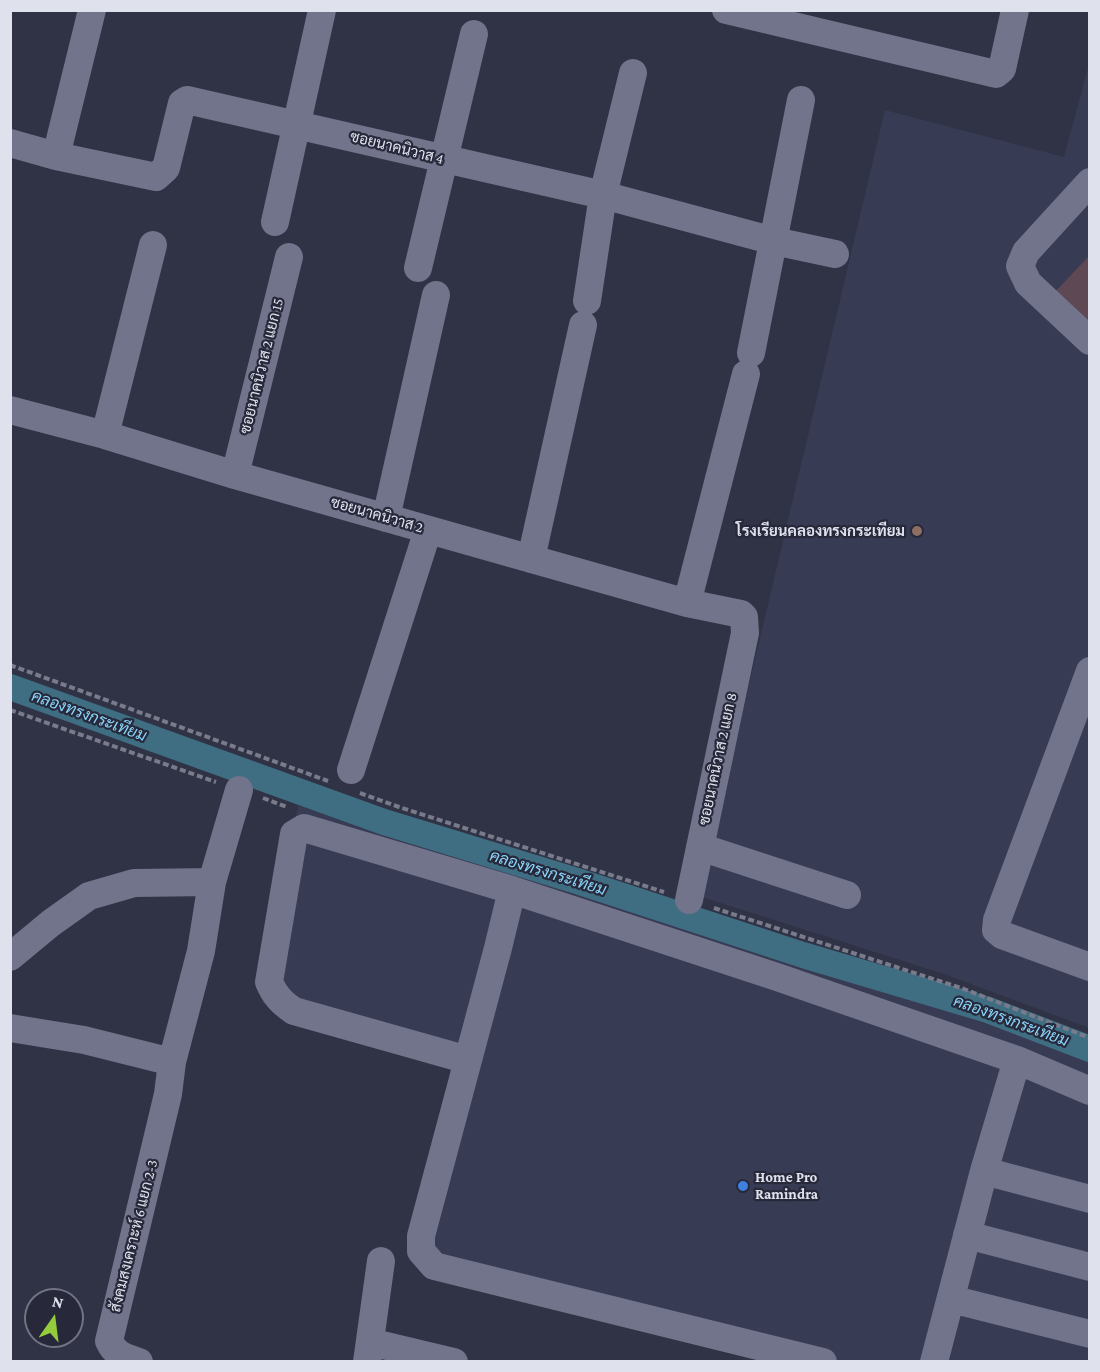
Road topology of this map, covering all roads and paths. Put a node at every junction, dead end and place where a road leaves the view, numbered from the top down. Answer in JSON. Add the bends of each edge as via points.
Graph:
{"nodes":[{"id":1,"x":92,"y":10,"type":"edge"},
{"id":2,"x":321,"y":10,"type":"edge"},
{"id":3,"x":726,"y":10,"type":"edge"},
{"id":4,"x":1015,"y":10,"type":"edge"},
{"id":5,"x":474,"y":34,"type":"dead end"},
{"id":6,"x":633,"y":73,"type":"dead end"},
{"id":7,"x":801,"y":100,"type":"dead end"},
{"id":8,"x":296,"y":123,"type":"junction"},
{"id":9,"x":10,"y":143,"type":"edge"},
{"id":10,"x":56,"y":156,"type":"junction"},
{"id":11,"x":445,"y":160,"type":"junction"},
{"id":12,"x":1089,"y":182,"type":"edge"},
{"id":13,"x":603,"y":195,"type":"junction"},
{"id":14,"x":275,"y":222,"type":"dead end"},
{"id":15,"x":774,"y":241,"type":"junction"},
{"id":16,"x":153,"y":245,"type":"dead end"},
{"id":17,"x":835,"y":254,"type":"dead end"},
{"id":18,"x":289,"y":257,"type":"dead end"},
{"id":19,"x":418,"y":268,"type":"dead end"},
{"id":20,"x":436,"y":295,"type":"dead end"},
{"id":21,"x":1089,"y":341,"type":"edge"},
{"id":22,"x":10,"y":410,"type":"edge"},
{"id":23,"x":105,"y":435,"type":"junction"},
{"id":24,"x":235,"y":475,"type":"junction"},
{"id":25,"x":386,"y":518,"type":"junction"},
{"id":26,"x":428,"y":530,"type":"junction"},
{"id":27,"x":531,"y":559,"type":"junction"},
{"id":28,"x":687,"y":603,"type":"junction"},
{"id":29,"x":744,"y":617,"type":"joint"},
{"id":30,"x":10,"y":665,"type":"edge"},
{"id":31,"x":1089,"y":671,"type":"edge"},
{"id":32,"x":346,"y":781,"type":"junction"},
{"id":33,"x":239,"y":790,"type":"dead end"},
{"id":34,"x":700,"y":847,"type":"junction"},
{"id":35,"x":212,"y":882,"type":"junction"},
{"id":36,"x":512,"y":890,"type":"junction"},
{"id":37,"x":847,"y":895,"type":"dead end"},
{"id":38,"x":689,"y":900,"type":"junction"},
{"id":39,"x":10,"y":957,"type":"edge"},
{"id":40,"x":1089,"y":968,"type":"edge"},
{"id":41,"x":10,"y":1028,"type":"edge"},
{"id":42,"x":1089,"y":1038,"type":"edge"},
{"id":43,"x":468,"y":1059,"type":"junction"},
{"id":44,"x":1017,"y":1060,"type":"junction"},
{"id":45,"x":172,"y":1062,"type":"junction"},
{"id":46,"x":1089,"y":1090,"type":"edge"},
{"id":47,"x":984,"y":1171,"type":"junction"},
{"id":48,"x":1089,"y":1199,"type":"edge"},
{"id":49,"x":967,"y":1235,"type":"junction"},
{"id":50,"x":381,"y":1261,"type":"dead end"},
{"id":51,"x":1089,"y":1267,"type":"edge"},
{"id":52,"x":951,"y":1299,"type":"junction"},
{"id":53,"x":1089,"y":1334,"type":"edge"},
{"id":54,"x":368,"y":1352,"type":"edge"},
{"id":55,"x":139,"y":1362,"type":"edge"},
{"id":56,"x":454,"y":1362,"type":"edge"},
{"id":57,"x":823,"y":1362,"type":"edge"},
{"id":58,"x":934,"y":1362,"type":"edge"}],
"edges":[{"from":1,"to":10,"type":"street"},
{"from":2,"to":8,"type":"street"},
{"from":3,"to":4,"type":"street","via":[[996,74],[1002,69]]},
{"from":5,"to":11,"type":"street"},
{"from":6,"to":13,"type":"street"},
{"from":7,"to":15,"type":"street"},
{"from":8,"to":10,"type":"street","name":"ซอยนาคนิวาส 4","via":[[187,100],[182,103],[166,168],[156,177]]},
{"from":8,"to":11,"type":"street","name":"ซอยนาคนิวาส 4"},
{"from":8,"to":14,"type":"street"},
{"from":9,"to":10,"type":"street","name":"ซอยนาคนิวาส 4"},
{"from":11,"to":13,"type":"street","name":"ซอยนาคนิวาส 4"},
{"from":11,"to":19,"type":"street"},
{"from":12,"to":21,"type":"street","via":[[1026,252],[1020,266],[1028,283]]},
{"from":13,"to":15,"type":"street","name":"ซอยนาคนิวาส 4"},
{"from":13,"to":27,"type":"street","via":[[585,313]]},
{"from":15,"to":17,"type":"street","name":"ซอยนาคนิวาส 4"},
{"from":15,"to":28,"type":"street","via":[[748,363]]},
{"from":16,"to":23,"type":"street"},
{"from":18,"to":24,"type":"street","name":"ซอยนาคนิวาส 2 แยก 15"},
{"from":20,"to":25,"type":"street"},
{"from":22,"to":23,"type":"street","name":"ซอยนาคนิวาส 2"},
{"from":23,"to":24,"type":"street","name":"ซอยนาคนิวาส 2"},
{"from":24,"to":25,"type":"street","name":"ซอยนาคนิวาส 2"},
{"from":25,"to":26,"type":"street","name":"ซอยนาคนิวาส 2"},
{"from":26,"to":27,"type":"street","name":"ซอยนาคนิวาส 2"},
{"from":26,"to":32,"type":"street"},
{"from":27,"to":28,"type":"street","name":"ซอยนาคนิวาส 2"},
{"from":28,"to":29,"type":"street","name":"ซอยนาคนิวาส 2"},
{"from":29,"to":34,"type":"street","name":"ซอยนาคนิวาส 2 แยก 8","via":[[745,633]]},
{"from":30,"to":32,"type":"path"},
{"from":31,"to":40,"type":"street","via":[[996,930]]},
{"from":32,"to":38,"type":"path","via":[[399,807]]},
{"from":33,"to":35,"type":"street"},
{"from":34,"to":37,"type":"street"},
{"from":34,"to":38,"type":"street","name":"ซอยนาคนิวาส 2 แยก 8"},
{"from":35,"to":39,"type":"street","via":[[134,883],[89,896]]},
{"from":35,"to":45,"type":"street","via":[[201,951]]},
{"from":36,"to":43,"type":"street"},
{"from":36,"to":43,"type":"street","via":[[304,828],[294,834],[269,982],[274,994],[294,1011]]},
{"from":36,"to":44,"type":"street"},
{"from":38,"to":42,"type":"path","via":[[964,989]]},
{"from":41,"to":45,"type":"street"},
{"from":43,"to":57,"type":"street","via":[[421,1236],[421,1251],[434,1266]]},
{"from":44,"to":46,"type":"street"},
{"from":44,"to":47,"type":"street"},
{"from":45,"to":55,"type":"street","name":"สังคมสงเคราะห์ 6 แยก 2-3","via":[[168,1094],[109,1341],[120,1355]]},
{"from":47,"to":48,"type":"street"},
{"from":47,"to":49,"type":"street"},
{"from":49,"to":51,"type":"street"},
{"from":49,"to":52,"type":"street"},
{"from":50,"to":54,"type":"street"},
{"from":52,"to":53,"type":"street"},
{"from":52,"to":58,"type":"street"},
{"from":54,"to":56,"type":"street"}]}
